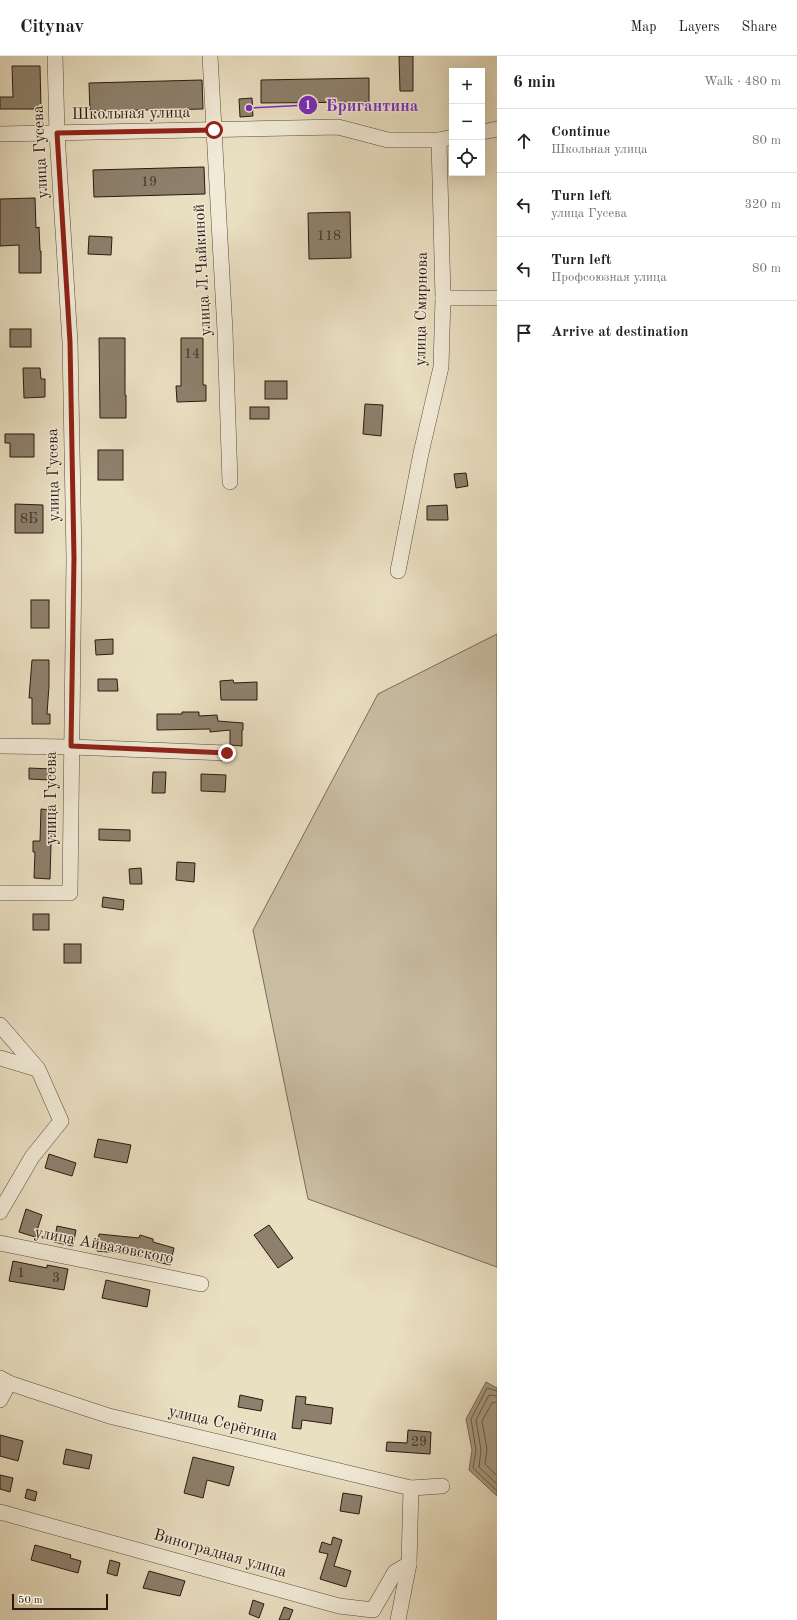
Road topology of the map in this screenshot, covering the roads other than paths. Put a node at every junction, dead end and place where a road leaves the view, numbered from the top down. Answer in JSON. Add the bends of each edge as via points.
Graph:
{"nodes":[{"id":1,"x":56,"y":56,"type":"edge"},
{"id":2,"x":210,"y":56,"type":"edge"},
{"id":3,"x":497,"y":129,"type":"edge"},
{"id":4,"x":214,"y":130,"type":"junction"},
{"id":5,"x":485,"y":131,"type":"edge"},
{"id":6,"x":57,"y":133,"type":"junction"},
{"id":7,"x":0,"y":134,"type":"edge"},
{"id":8,"x":445,"y":139,"type":"edge"},
{"id":9,"x":443,"y":298,"type":"junction"},
{"id":10,"x":497,"y":298,"type":"edge"},
{"id":11,"x":230,"y":482,"type":"dead end"},
{"id":12,"x":398,"y":571,"type":"dead end"},
{"id":13,"x":0,"y":746,"type":"edge"},
{"id":14,"x":71,"y":746,"type":"junction"},
{"id":15,"x":227,"y":753,"type":"dead end"},
{"id":16,"x":0,"y":893,"type":"edge"},
{"id":17,"x":0,"y":1025,"type":"edge"},
{"id":18,"x":0,"y":1058,"type":"edge"},
{"id":19,"x":38,"y":1069,"type":"junction"},
{"id":20,"x":0,"y":1212,"type":"edge"},
{"id":21,"x":0,"y":1243,"type":"edge"},
{"id":22,"x":200,"y":1284,"type":"dead end"},
{"id":23,"x":5,"y":1380,"type":"edge"},
{"id":24,"x":0,"y":1400,"type":"edge"},
{"id":25,"x":442,"y":1486,"type":"dead end"},
{"id":26,"x":411,"y":1488,"type":"junction"},
{"id":27,"x":0,"y":1512,"type":"edge"},
{"id":28,"x":409,"y":1564,"type":"junction"},
{"id":29,"x":398,"y":1620,"type":"edge"}],
"edges":[{"from":1,"to":6,"type":"street","name":"улица Гусева"},
{"from":2,"to":4,"type":"street","name":"улица Л.Чайкиной"},
{"from":3,"to":5,"type":"street"},
{"from":4,"to":6,"type":"street","name":"Школьная улица"},
{"from":4,"to":8,"type":"street","name":"Школьная улица","via":[[338,127],[388,140]]},
{"from":4,"to":11,"type":"street","name":"улица Л.Чайкиной"},
{"from":6,"to":7,"type":"street","name":"Школьная улица"},
{"from":6,"to":14,"type":"street","name":"улица Гусева","via":[[70,342],[74,558]]},
{"from":8,"to":9,"type":"street","name":"улица Смирнова"},
{"from":9,"to":10,"type":"street"},
{"from":9,"to":12,"type":"street","name":"улица Смирнова","via":[[441,367],[421,452]]},
{"from":13,"to":14,"type":"street"},
{"from":14,"to":15,"type":"street"},
{"from":14,"to":16,"type":"street","name":"улица Гусева","via":[[70,893]]},
{"from":17,"to":19,"type":"street"},
{"from":18,"to":19,"type":"street"},
{"from":19,"to":20,"type":"street","via":[[62,1121],[32,1157]]},
{"from":21,"to":22,"type":"street","name":"улица Айвазовского"},
{"from":23,"to":24,"type":"street"},
{"from":23,"to":26,"type":"street","name":"улица Серёгина","via":[[109,1416]]},
{"from":25,"to":26,"type":"street","name":"улица Серёгина"},
{"from":26,"to":28,"type":"street"},
{"from":27,"to":28,"type":"street","name":"Виноградная улица","via":[[339,1606],[373,1610],[395,1572]]},
{"from":28,"to":29,"type":"street"}]}
